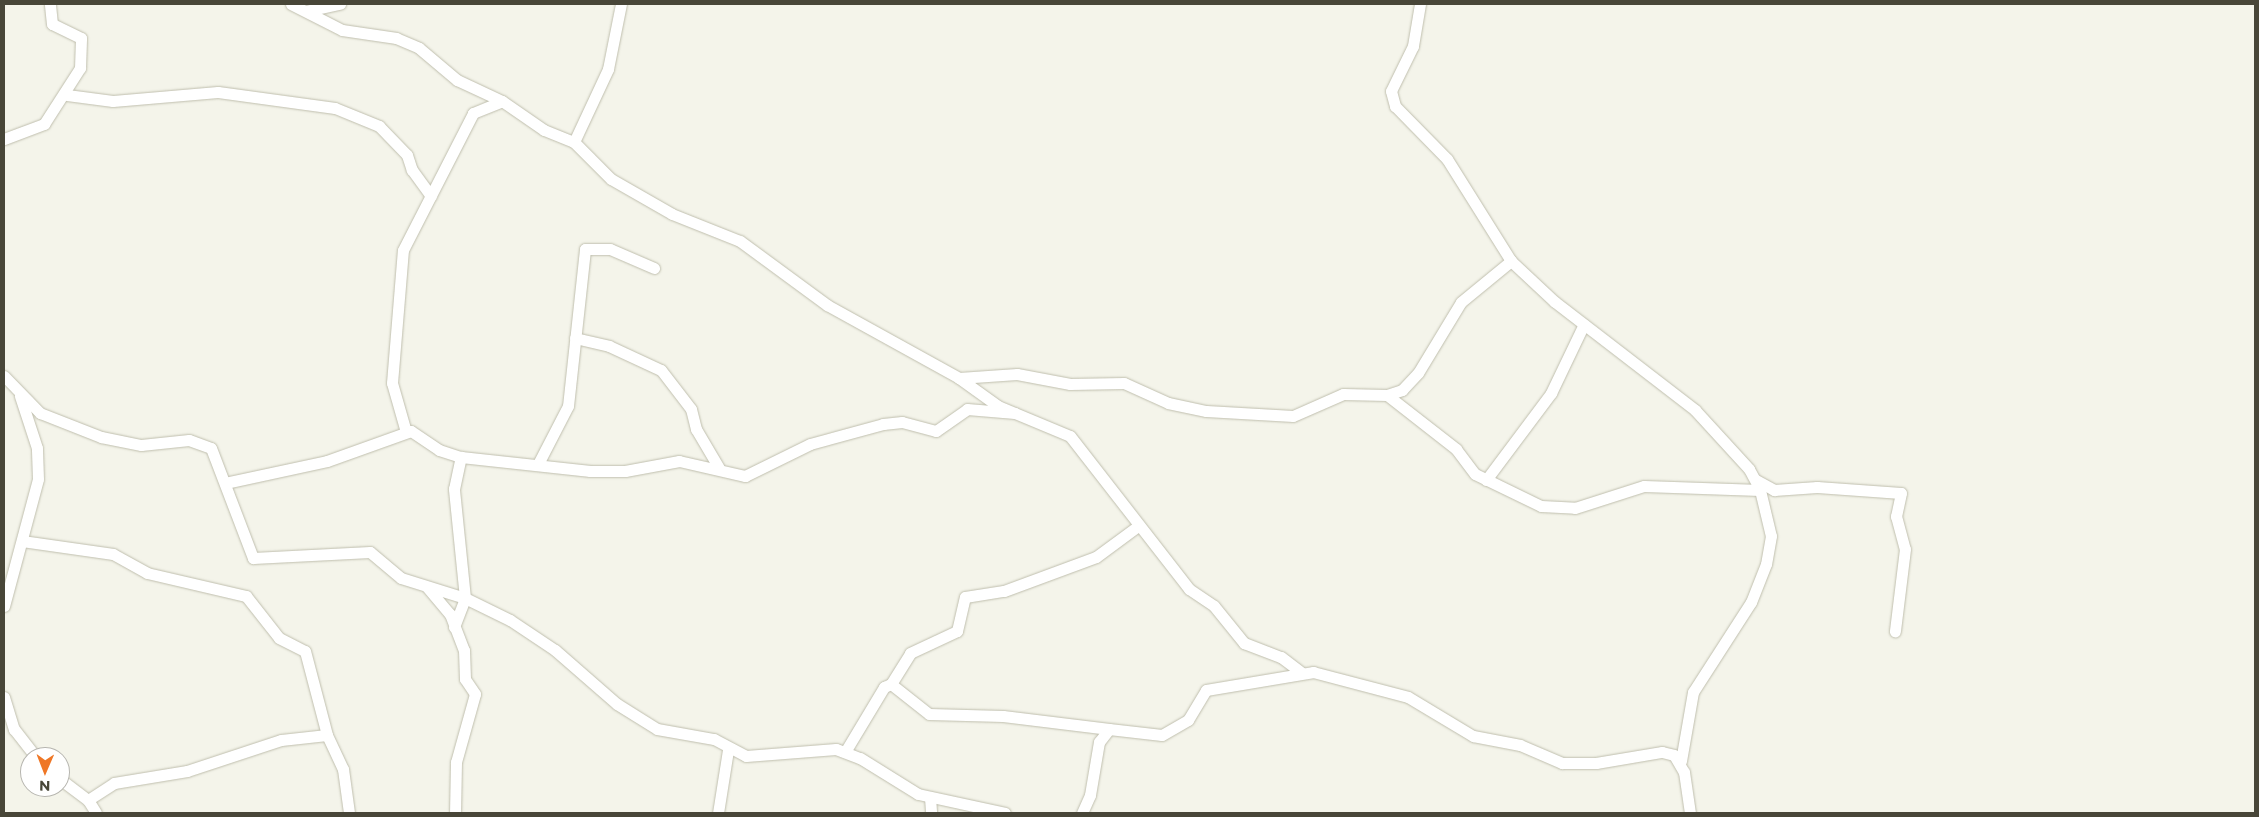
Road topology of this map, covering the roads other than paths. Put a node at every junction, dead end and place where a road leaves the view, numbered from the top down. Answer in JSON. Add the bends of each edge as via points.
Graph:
{"nodes":[{"id":1,"x":50,"y":4,"type":"edge"},
{"id":2,"x":291,"y":4,"type":"edge"},
{"id":3,"x":340,"y":4,"type":"edge"},
{"id":4,"x":621,"y":4,"type":"edge"},
{"id":5,"x":1420,"y":4,"type":"edge"},
{"id":6,"x":306,"y":11,"type":"junction"},
{"id":7,"x":66,"y":95,"type":"junction"},
{"id":8,"x":502,"y":101,"type":"junction"},
{"id":9,"x":4,"y":139,"type":"edge"},
{"id":10,"x":574,"y":142,"type":"junction"},
{"id":11,"x":431,"y":196,"type":"junction"},
{"id":12,"x":1511,"y":261,"type":"junction"},
{"id":13,"x":654,"y":268,"type":"dead end"},
{"id":14,"x":1584,"y":324,"type":"junction"},
{"id":15,"x":575,"y":338,"type":"junction"},
{"id":16,"x":4,"y":376,"type":"edge"},
{"id":17,"x":959,"y":378,"type":"junction"},
{"id":18,"x":19,"y":392,"type":"junction"},
{"id":19,"x":1387,"y":395,"type":"junction"},
{"id":20,"x":1015,"y":413,"type":"junction"},
{"id":21,"x":406,"y":432,"type":"junction"},
{"id":22,"x":461,"y":456,"type":"junction"},
{"id":23,"x":538,"y":464,"type":"junction"},
{"id":24,"x":719,"y":468,"type":"junction"},
{"id":25,"x":1486,"y":480,"type":"junction"},
{"id":26,"x":225,"y":483,"type":"junction"},
{"id":27,"x":1758,"y":485,"type":"junction"},
{"id":28,"x":1138,"y":526,"type":"junction"},
{"id":29,"x":22,"y":541,"type":"junction"},
{"id":30,"x":426,"y":585,"type":"junction"},
{"id":31,"x":465,"y":598,"type":"junction"},
{"id":32,"x":4,"y":606,"type":"edge"},
{"id":33,"x":454,"y":627,"type":"junction"},
{"id":34,"x":1895,"y":631,"type":"dead end"},
{"id":35,"x":1301,"y":672,"type":"junction"},
{"id":36,"x":891,"y":684,"type":"junction"},
{"id":37,"x":4,"y":697,"type":"edge"},
{"id":38,"x":1109,"y":729,"type":"junction"},
{"id":39,"x":327,"y":735,"type":"junction"},
{"id":40,"x":28,"y":747,"type":"edge"},
{"id":41,"x":728,"y":750,"type":"junction"},
{"id":42,"x":846,"y":752,"type":"junction"},
{"id":43,"x":1680,"y":761,"type":"junction"},
{"id":44,"x":70,"y":786,"type":"edge"},
{"id":45,"x":930,"y":797,"type":"junction"},
{"id":46,"x":88,"y":800,"type":"junction"},
{"id":47,"x":96,"y":813,"type":"edge"},
{"id":48,"x":349,"y":813,"type":"edge"},
{"id":49,"x":455,"y":813,"type":"edge"},
{"id":50,"x":718,"y":813,"type":"edge"},
{"id":51,"x":931,"y":813,"type":"edge"},
{"id":52,"x":1005,"y":813,"type":"edge"},
{"id":53,"x":1082,"y":813,"type":"edge"},
{"id":54,"x":1690,"y":813,"type":"edge"}],
"edges":[{"from":1,"to":7,"type":"street","via":[[52,24],[81,38],[80,68]]},
{"from":2,"to":6,"type":"street"},
{"from":3,"to":6,"type":"street"},
{"from":4,"to":10,"type":"street","via":[[608,69]]},
{"from":5,"to":12,"type":"street","via":[[1413,46],[1395,78],[1392,99],[1448,159]]},
{"from":6,"to":8,"type":"street","via":[[342,30],[406,42],[457,80]]},
{"from":7,"to":9,"type":"street","via":[[35,130]]},
{"from":7,"to":11,"type":"street","via":[[114,101],[218,92],[335,108],[379,126],[407,155],[412,170]]},
{"from":8,"to":10,"type":"street","via":[[544,130]]},
{"from":8,"to":11,"type":"street","via":[[473,113]]},
{"from":10,"to":17,"type":"street","via":[[611,179],[672,214],[740,241],[827,305]]},
{"from":11,"to":21,"type":"street","via":[[405,242],[395,309],[392,383]]},
{"from":12,"to":14,"type":"street"},
{"from":12,"to":19,"type":"street","via":[[1461,302],[1407,386]]},
{"from":13,"to":15,"type":"street","via":[[610,249],[585,249]]},
{"from":14,"to":25,"type":"street","via":[[1551,393]]},
{"from":14,"to":27,"type":"street","via":[[1695,410]]},
{"from":15,"to":23,"type":"street","via":[[568,406]]},
{"from":15,"to":24,"type":"street","via":[[608,346],[661,370],[688,403],[696,430]]},
{"from":16,"to":18,"type":"street"},
{"from":17,"to":19,"type":"street","via":[[1017,374],[1070,384],[1124,383],[1191,408],[1279,417],[1293,416],[1343,394]]},
{"from":17,"to":20,"type":"street"},
{"from":18,"to":26,"type":"street","via":[[50,420],[110,440],[141,445],[199,442],[211,448]]},
{"from":18,"to":29,"type":"street","via":[[38,461],[36,495]]},
{"from":19,"to":25,"type":"street","via":[[1456,449],[1468,467]]},
{"from":20,"to":24,"type":"street","via":[[967,409],[936,431],[902,422],[883,424],[810,444],[745,476]]},
{"from":20,"to":28,"type":"street","via":[[1060,430],[1079,444]]},
{"from":21,"to":22,"type":"street","via":[[416,432],[439,450]]},
{"from":21,"to":26,"type":"street","via":[[327,461]]},
{"from":22,"to":23,"type":"street"},
{"from":22,"to":31,"type":"street","via":[[454,489]]},
{"from":23,"to":24,"type":"street","via":[[625,471],[679,461]]},
{"from":25,"to":27,"type":"street","via":[[1518,497],[1559,509],[1644,486]]},
{"from":26,"to":30,"type":"street","via":[[252,558],[268,560],[362,550],[373,554],[396,575]]},
{"from":27,"to":34,"type":"street","via":[[1774,490],[1817,487],[1901,493],[1896,516],[1906,549]]},
{"from":27,"to":43,"type":"street","via":[[1770,536],[1766,564],[1751,602],[1696,686],[1685,722]]},
{"from":28,"to":35,"type":"street","via":[[1189,589],[1214,606],[1238,638],[1281,657]]},
{"from":28,"to":36,"type":"street","via":[[1096,557],[1004,591],[965,597],[958,631],[910,653]]},
{"from":29,"to":32,"type":"street"},
{"from":29,"to":39,"type":"street","via":[[113,554],[147,573],[241,592],[279,638],[305,651]]},
{"from":30,"to":31,"type":"street"},
{"from":30,"to":33,"type":"street","via":[[446,608]]},
{"from":31,"to":33,"type":"street"},
{"from":31,"to":41,"type":"street","via":[[555,650],[617,704],[657,729],[714,739]]},
{"from":33,"to":49,"type":"street","via":[[464,650],[466,679],[475,698],[456,762]]},
{"from":35,"to":38,"type":"street","via":[[1272,682],[1206,690],[1188,720],[1162,735]]},
{"from":35,"to":43,"type":"street","via":[[1334,674],[1408,697],[1473,736],[1520,745],[1562,763],[1596,763],[1662,752]]},
{"from":36,"to":38,"type":"street","via":[[929,714],[1003,716]]},
{"from":36,"to":42,"type":"street","via":[[884,687]]},
{"from":37,"to":40,"type":"street","via":[[14,729]]},
{"from":38,"to":53,"type":"street","via":[[1099,742],[1090,795]]},
{"from":39,"to":46,"type":"street","via":[[280,740],[188,771],[114,784]]},
{"from":39,"to":48,"type":"street","via":[[341,762]]},
{"from":41,"to":42,"type":"street","via":[[751,756],[803,749]]},
{"from":41,"to":50,"type":"street"},
{"from":42,"to":45,"type":"street"},
{"from":43,"to":54,"type":"street"},
{"from":44,"to":46,"type":"street"},
{"from":45,"to":51,"type":"street"},
{"from":45,"to":52,"type":"street"},
{"from":46,"to":47,"type":"street"}]}
